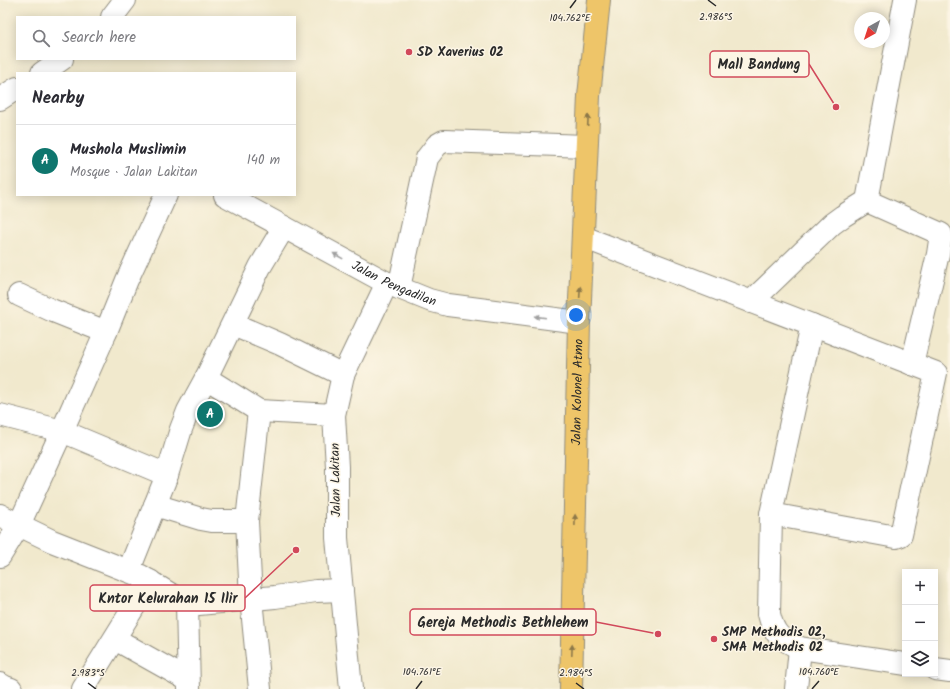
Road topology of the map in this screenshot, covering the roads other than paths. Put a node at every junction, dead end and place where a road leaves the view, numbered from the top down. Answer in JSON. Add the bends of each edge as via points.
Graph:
{"nodes":[{"id":1,"x":125,"y":0,"type":"edge"},
{"id":2,"x":599,"y":0,"type":"edge"},
{"id":3,"x":905,"y":0,"type":"edge"},
{"id":4,"x":113,"y":16,"type":"edge"},
{"id":5,"x":16,"y":89,"type":"edge"},
{"id":6,"x":0,"y":99,"type":"edge"},
{"id":7,"x":586,"y":146,"type":"junction"},
{"id":8,"x":166,"y":196,"type":"edge"},
{"id":9,"x":227,"y":196,"type":"edge"},
{"id":10,"x":868,"y":202,"type":"junction"},
{"id":11,"x":284,"y":227,"type":"junction"},
{"id":12,"x":583,"y":236,"type":"junction"},
{"id":13,"x":944,"y":256,"type":"edge"},
{"id":14,"x":393,"y":285,"type":"junction"},
{"id":15,"x":19,"y":295,"type":"dead end"},
{"id":16,"x":751,"y":302,"type":"junction"},
{"id":17,"x":579,"y":322,"type":"junction"},
{"id":18,"x":233,"y":324,"type":"junction"},
{"id":19,"x":812,"y":326,"type":"junction"},
{"id":20,"x":106,"y":332,"type":"junction"},
{"id":21,"x":912,"y":364,"type":"junction"},
{"id":22,"x":344,"y":374,"type":"junction"},
{"id":23,"x":206,"y":378,"type":"junction"},
{"id":24,"x":259,"y":411,"type":"junction"},
{"id":25,"x":0,"y":415,"type":"edge"},
{"id":26,"x":334,"y":415,"type":"junction"},
{"id":27,"x":62,"y":431,"type":"junction"},
{"id":28,"x":166,"y":475,"type":"junction"},
{"id":29,"x":155,"y":505,"type":"junction"},
{"id":30,"x":771,"y":514,"type":"junction"},
{"id":31,"x":0,"y":515,"type":"edge"},
{"id":32,"x":247,"y":521,"type":"junction"},
{"id":33,"x":19,"y":525,"type":"junction"},
{"id":34,"x":0,"y":556,"type":"edge"},
{"id":35,"x":129,"y":570,"type":"junction"},
{"id":36,"x":150,"y":581,"type":"junction"},
{"id":37,"x":342,"y":590,"type":"junction"},
{"id":38,"x":251,"y":599,"type":"junction"},
{"id":39,"x":187,"y":604,"type":"junction"},
{"id":40,"x":115,"y":639,"type":"junction"},
{"id":41,"x":800,"y":648,"type":"junction"},
{"id":42,"x":902,"y":664,"type":"edge"},
{"id":43,"x":938,"y":669,"type":"edge"},
{"id":44,"x":950,"y":671,"type":"edge"},
{"id":45,"x":0,"y":684,"type":"edge"},
{"id":46,"x":189,"y":685,"type":"edge"},
{"id":47,"x":11,"y":689,"type":"edge"},
{"id":48,"x":82,"y":689,"type":"edge"},
{"id":49,"x":260,"y":689,"type":"edge"},
{"id":50,"x":351,"y":689,"type":"edge"},
{"id":51,"x":571,"y":689,"type":"edge"},
{"id":52,"x":796,"y":689,"type":"edge"}],
"edges":[{"from":1,"to":4,"type":"street"},
{"from":7,"to":2,"type":"main road","name":"Jalan Kolonel Atmo","one_way":true},
{"from":3,"to":10,"type":"street"},
{"from":5,"to":6,"type":"street"},
{"from":7,"to":12,"type":"main road","name":"Jalan Kolonel Atmo"},
{"from":7,"to":14,"type":"street","name":"Jalan Lakitan","via":[[444,141],[437,145],[427,158]]},
{"from":8,"to":20,"type":"street"},
{"from":9,"to":11,"type":"street","name":"Jalan Pengadilan"},
{"from":10,"to":13,"type":"street","via":[[938,232]]},
{"from":10,"to":16,"type":"street","via":[[832,224]]},
{"from":14,"to":11,"type":"street","name":"Jalan Pengadilan","one_way":true},
{"from":11,"to":18,"type":"street","via":[[260,267]]},
{"from":12,"to":16,"type":"street"},
{"from":17,"to":12,"type":"main road","name":"Jalan Kolonel Atmo","one_way":true},
{"from":13,"to":21,"type":"street"},
{"from":17,"to":14,"type":"street","name":"Jalan Pengadilan","one_way":true,"via":[[448,305]]},
{"from":14,"to":22,"type":"street","name":"Jalan Lakitan"},
{"from":15,"to":20,"type":"street"},
{"from":16,"to":19,"type":"street"},
{"from":51,"to":17,"type":"main road","name":"Jalan Kolonel Atmo","one_way":true},
{"from":18,"to":22,"type":"street"},
{"from":18,"to":23,"type":"street"},
{"from":19,"to":21,"type":"street"},
{"from":19,"to":30,"type":"street"},
{"from":20,"to":27,"type":"street"},
{"from":21,"to":30,"type":"street","via":[[936,374],[901,536]]},
{"from":22,"to":26,"type":"street","name":"Jalan Lakitan"},
{"from":23,"to":24,"type":"street"},
{"from":23,"to":28,"type":"street","via":[[188,411]]},
{"from":24,"to":26,"type":"street"},
{"from":24,"to":32,"type":"street"},
{"from":25,"to":27,"type":"street"},
{"from":26,"to":37,"type":"street","name":"Jalan Lakitan","via":[[337,538]]},
{"from":27,"to":28,"type":"street"},
{"from":27,"to":33,"type":"street"},
{"from":28,"to":29,"type":"street"},
{"from":29,"to":32,"type":"street","via":[[201,520]]},
{"from":29,"to":35,"type":"street"},
{"from":30,"to":41,"type":"street","via":[[769,614],[773,629],[786,642]]},
{"from":31,"to":33,"type":"street"},
{"from":32,"to":38,"type":"street"},
{"from":33,"to":34,"type":"street"},
{"from":33,"to":35,"type":"street","via":[[52,541]]},
{"from":35,"to":36,"type":"street"},
{"from":36,"to":39,"type":"street"},
{"from":36,"to":40,"type":"street"},
{"from":37,"to":38,"type":"street"},
{"from":37,"to":50,"type":"street","name":"Jalan Lakitan"},
{"from":38,"to":39,"type":"street"},
{"from":38,"to":49,"type":"street"},
{"from":39,"to":46,"type":"street"},
{"from":40,"to":46,"type":"street"},
{"from":40,"to":48,"type":"street"},
{"from":41,"to":42,"type":"street"},
{"from":41,"to":52,"type":"street"},
{"from":43,"to":44,"type":"street"},
{"from":45,"to":47,"type":"street"}]}
